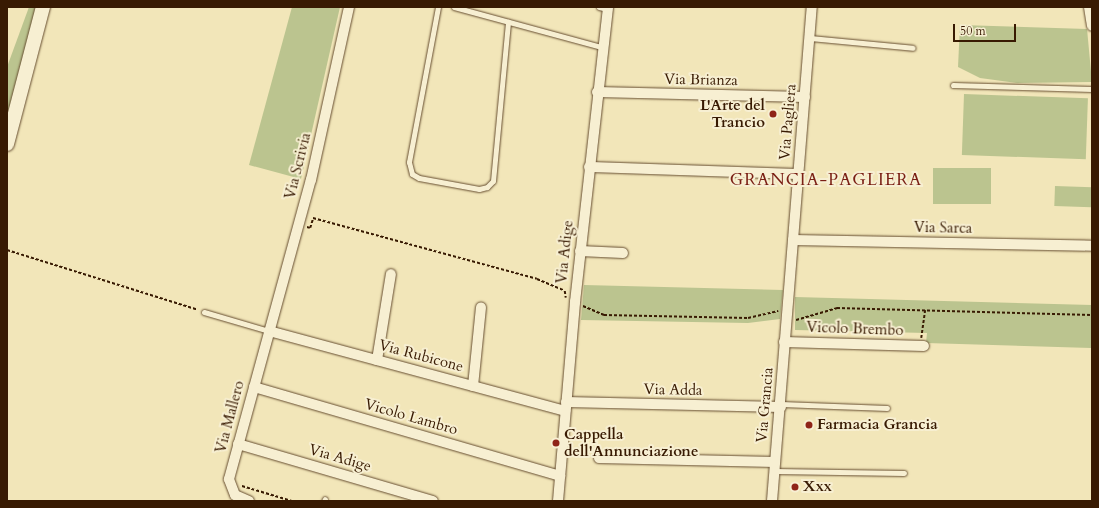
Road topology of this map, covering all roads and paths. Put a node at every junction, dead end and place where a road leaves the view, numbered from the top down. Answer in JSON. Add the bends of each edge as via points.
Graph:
{"nodes":[{"id":1,"x":43,"y":7,"type":"edge"},
{"id":2,"x":349,"y":7,"type":"edge"},
{"id":3,"x":438,"y":7,"type":"edge"},
{"id":4,"x":454,"y":7,"type":"edge"},
{"id":5,"x":812,"y":7,"type":"edge"},
{"id":6,"x":1089,"y":7,"type":"edge"},
{"id":7,"x":605,"y":8,"type":"edge"},
{"id":8,"x":508,"y":22,"type":"junction"},
{"id":9,"x":1092,"y":26,"type":"edge"},
{"id":10,"x":810,"y":38,"type":"junction"},
{"id":11,"x":601,"y":47,"type":"junction"},
{"id":12,"x":913,"y":48,"type":"dead end"},
{"id":13,"x":953,"y":85,"type":"dead end"},
{"id":14,"x":1092,"y":89,"type":"edge"},
{"id":15,"x":596,"y":92,"type":"junction"},
{"id":16,"x":805,"y":97,"type":"junction"},
{"id":17,"x":7,"y":144,"type":"edge"},
{"id":18,"x":589,"y":167,"type":"junction"},
{"id":19,"x":799,"y":174,"type":"junction"},
{"id":20,"x":303,"y":226,"type":"dead end"},
{"id":21,"x":793,"y":240,"type":"junction"},
{"id":22,"x":1092,"y":246,"type":"edge"},
{"id":23,"x":7,"y":250,"type":"edge"},
{"id":24,"x":580,"y":251,"type":"junction"},
{"id":25,"x":623,"y":253,"type":"dead end"},
{"id":26,"x":391,"y":274,"type":"dead end"},
{"id":27,"x":569,"y":300,"type":"dead end"},
{"id":28,"x":581,"y":305,"type":"dead end"},
{"id":29,"x":481,"y":307,"type":"dead end"},
{"id":30,"x":925,"y":310,"type":"junction"},
{"id":31,"x":204,"y":312,"type":"joint"},
{"id":32,"x":784,"y":312,"type":"junction"},
{"id":33,"x":1092,"y":315,"type":"edge"},
{"id":34,"x":792,"y":321,"type":"dead end"},
{"id":35,"x":269,"y":331,"type":"junction"},
{"id":36,"x":784,"y":342,"type":"junction"},
{"id":37,"x":922,"y":346,"type":"joint"},
{"id":38,"x":377,"y":360,"type":"junction"},
{"id":39,"x":473,"y":386,"type":"junction"},
{"id":40,"x":254,"y":387,"type":"junction"},
{"id":41,"x":781,"y":406,"type":"junction"},
{"id":42,"x":565,"y":407,"type":"junction"},
{"id":43,"x":887,"y":408,"type":"dead end"},
{"id":44,"x":238,"y":444,"type":"junction"},
{"id":45,"x":598,"y":458,"type":"dead end"},
{"id":46,"x":775,"y":467,"type":"junction"},
{"id":47,"x":904,"y":474,"type":"dead end"},
{"id":48,"x":560,"y":476,"type":"junction"},
{"id":49,"x":238,"y":480,"type":"dead end"},
{"id":50,"x":249,"y":501,"type":"edge"},
{"id":51,"x":292,"y":501,"type":"edge"},
{"id":52,"x":433,"y":501,"type":"edge"},
{"id":53,"x":558,"y":501,"type":"edge"},
{"id":54,"x":772,"y":501,"type":"edge"}],
"edges":[{"from":1,"to":17,"type":"main road"},
{"from":2,"to":35,"type":"street","name":"Via Scrivia","via":[[311,180]]},
{"from":3,"to":8,"type":"lane","via":[[409,162],[412,174],[419,178],[479,188],[487,187],[493,181]]},
{"from":4,"to":8,"type":"lane"},
{"from":5,"to":10,"type":"street","name":"Via Pagliera"},
{"from":6,"to":9,"type":"street"},
{"from":7,"to":11,"type":"street","name":"Via Adige"},
{"from":8,"to":11,"type":"lane"},
{"from":10,"to":12,"type":"lane"},
{"from":10,"to":16,"type":"street","name":"Via Pagliera"},
{"from":11,"to":15,"type":"street","name":"Via Adige"},
{"from":13,"to":14,"type":"lane"},
{"from":15,"to":16,"type":"street","name":"Via Brianza"},
{"from":15,"to":18,"type":"street","name":"Via Adige"},
{"from":16,"to":19,"type":"street","name":"Via Pagliera"},
{"from":18,"to":19,"type":"street"},
{"from":18,"to":24,"type":"street","name":"Via Adige"},
{"from":19,"to":21,"type":"street","name":"Via Pagliera"},
{"from":20,"to":27,"type":"path","via":[[310,228],[313,218],[537,279],[566,291],[565,298]]},
{"from":21,"to":22,"type":"street","name":"Via Sarca"},
{"from":21,"to":32,"type":"street","name":"Via Pagliera"},
{"from":23,"to":31,"type":"path"},
{"from":24,"to":25,"type":"street"},
{"from":24,"to":42,"type":"street","name":"Via Adige"},
{"from":26,"to":38,"type":"street"},
{"from":28,"to":32,"type":"path","via":[[604,315],[748,318]]},
{"from":29,"to":39,"type":"street"},
{"from":30,"to":33,"type":"path"},
{"from":30,"to":34,"type":"path","via":[[837,308]]},
{"from":30,"to":37,"type":"path"},
{"from":31,"to":35,"type":"lane"},
{"from":32,"to":36,"type":"street","name":"Via Grancia"},
{"from":35,"to":38,"type":"street","name":"Via Rubicone"},
{"from":35,"to":40,"type":"street","name":"Via Mallero"},
{"from":36,"to":37,"type":"street","name":"Vicolo Brembo"},
{"from":36,"to":41,"type":"street","name":"Via Grancia"},
{"from":38,"to":39,"type":"street","name":"Via Rubicone"},
{"from":39,"to":42,"type":"street","name":"Via Rubicone"},
{"from":40,"to":44,"type":"street","name":"Via Mallero"},
{"from":40,"to":48,"type":"street","name":"Vicolo Lambro"},
{"from":41,"to":42,"type":"street","name":"Via Adda"},
{"from":41,"to":43,"type":"lane"},
{"from":41,"to":46,"type":"street","name":"Via Grancia"},
{"from":42,"to":48,"type":"street","name":"Via Adige"},
{"from":44,"to":50,"type":"street","name":"Via Mallero","via":[[229,485],[235,495]]},
{"from":44,"to":52,"type":"street","name":"Via Adige"},
{"from":45,"to":46,"type":"street"},
{"from":46,"to":47,"type":"lane"},
{"from":46,"to":54,"type":"street","name":"Via Grancia"},
{"from":48,"to":53,"type":"street","name":"Via Adige"},
{"from":49,"to":51,"type":"path","via":[[242,486]]}]}
